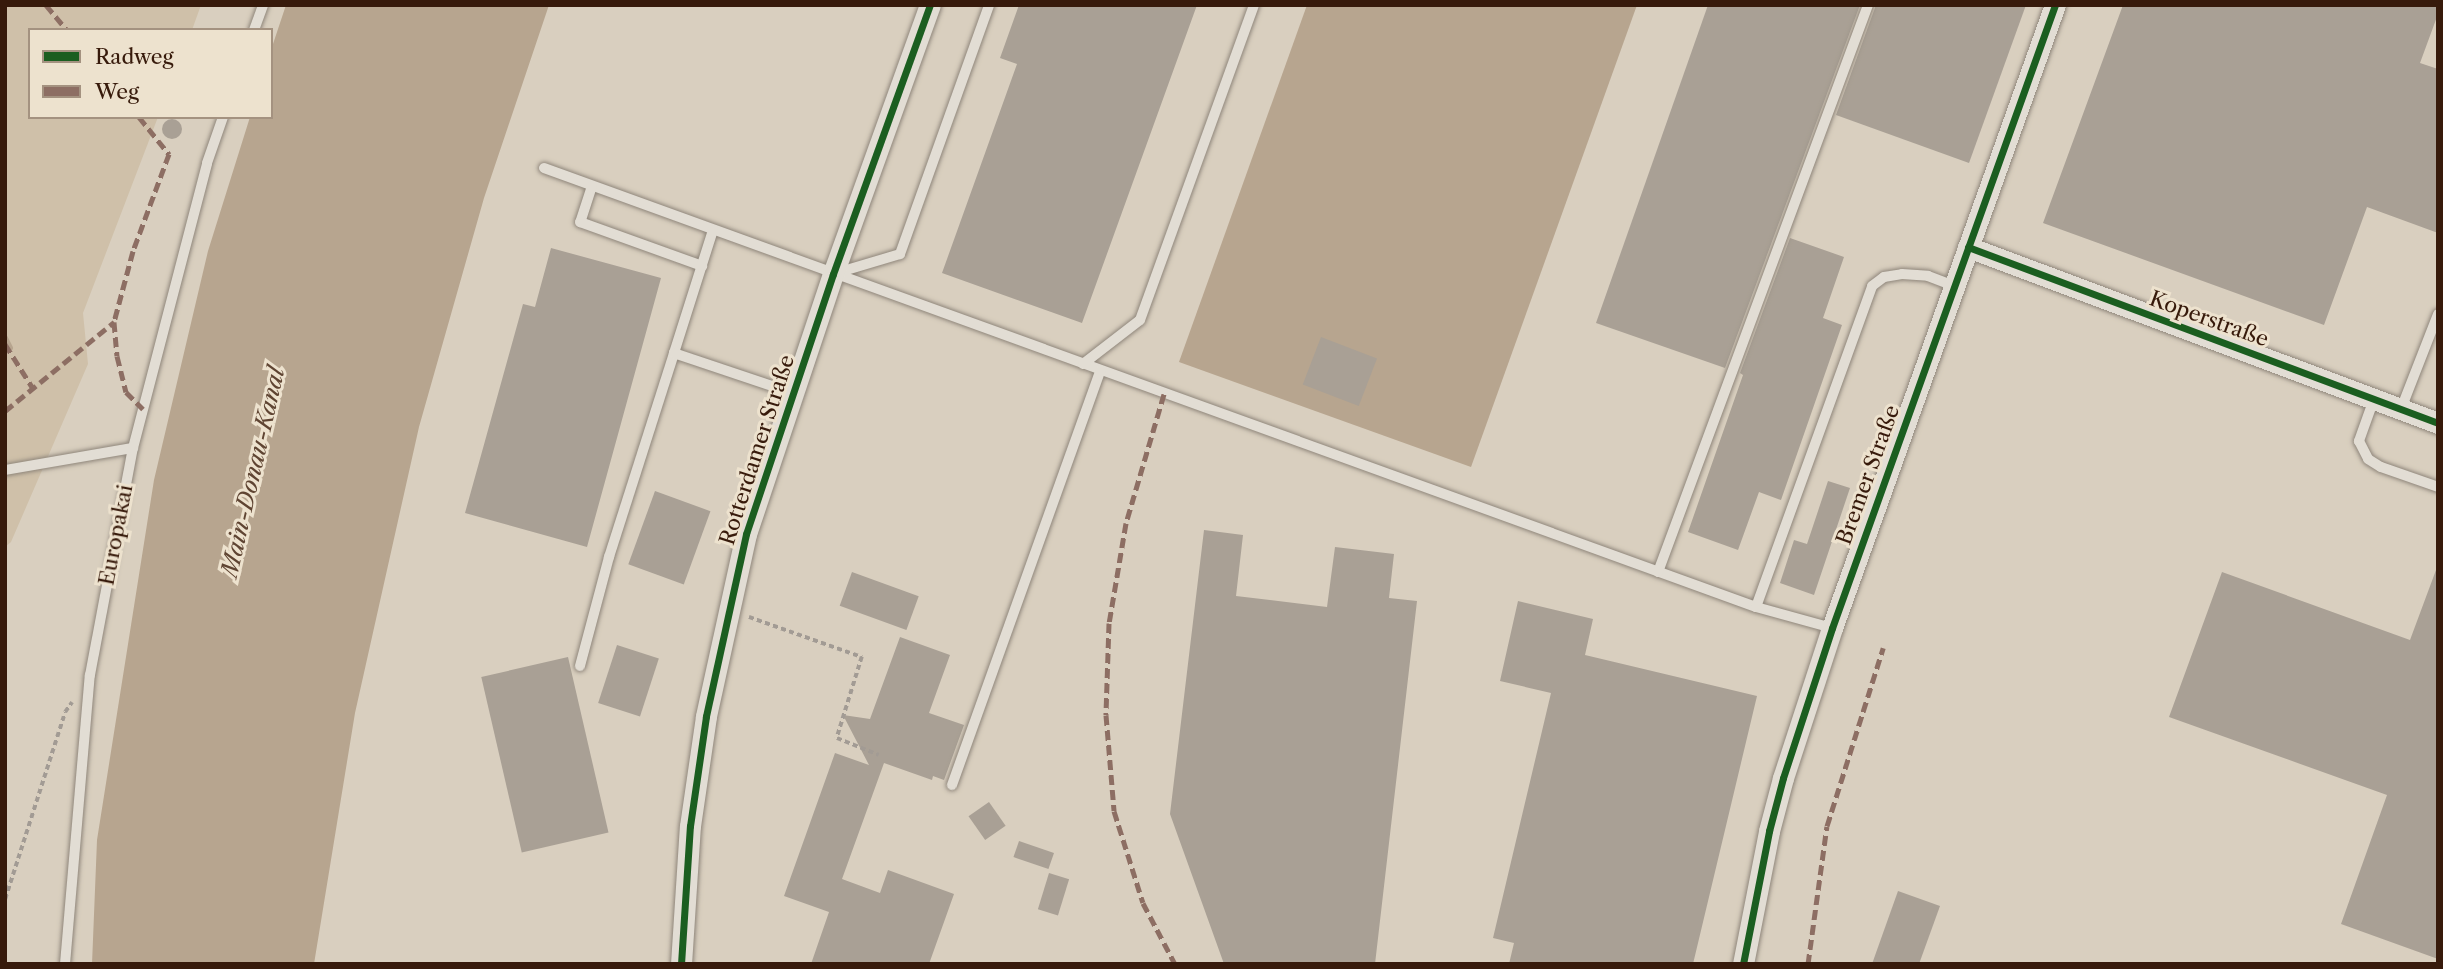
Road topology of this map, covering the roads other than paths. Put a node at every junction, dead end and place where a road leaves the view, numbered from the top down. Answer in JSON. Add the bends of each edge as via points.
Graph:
{"nodes":[{"id":1,"x":263,"y":5,"type":"edge"},
{"id":2,"x":930,"y":5,"type":"edge"},
{"id":3,"x":989,"y":5,"type":"edge"},
{"id":4,"x":1254,"y":5,"type":"edge"},
{"id":5,"x":1868,"y":5,"type":"edge"},
{"id":6,"x":2055,"y":5,"type":"edge"},
{"id":7,"x":255,"y":28,"type":"edge"},
{"id":8,"x":222,"y":119,"type":"edge"},
{"id":9,"x":544,"y":168,"type":"dead end"},
{"id":10,"x":592,"y":186,"type":"junction"},
{"id":11,"x":713,"y":230,"type":"junction"},
{"id":12,"x":1968,"y":247,"type":"junction"},
{"id":13,"x":702,"y":265,"type":"junction"},
{"id":14,"x":833,"y":274,"type":"junction"},
{"id":15,"x":1954,"y":286,"type":"junction"},
{"id":16,"x":2438,"y":314,"type":"edge"},
{"id":17,"x":674,"y":353,"type":"junction"},
{"id":18,"x":1083,"y":364,"type":"junction"},
{"id":19,"x":1100,"y":370,"type":"junction"},
{"id":20,"x":793,"y":393,"type":"junction"},
{"id":21,"x":2374,"y":399,"type":"junction"},
{"id":22,"x":2401,"y":409,"type":"junction"},
{"id":23,"x":2438,"y":423,"type":"edge"},
{"id":24,"x":133,"y":447,"type":"junction"},
{"id":25,"x":5,"y":470,"type":"edge"},
{"id":26,"x":2438,"y":487,"type":"edge"},
{"id":27,"x":1658,"y":572,"type":"junction"},
{"id":28,"x":1756,"y":607,"type":"junction"},
{"id":29,"x":1832,"y":628,"type":"junction"},
{"id":30,"x":580,"y":666,"type":"dead end"},
{"id":31,"x":952,"y":785,"type":"dead end"},
{"id":32,"x":65,"y":964,"type":"edge"},
{"id":33,"x":681,"y":964,"type":"edge"},
{"id":34,"x":1743,"y":964,"type":"edge"}],
"edges":[{"from":1,"to":7,"type":"lane"},
{"from":2,"to":14,"type":"street","name":"Rotterdamer Straße"},
{"from":3,"to":14,"type":"lane","via":[[900,254]]},
{"from":4,"to":18,"type":"lane","via":[[1140,320]]},
{"from":5,"to":27,"type":"lane"},
{"from":6,"to":12,"type":"street","name":"Bremer Straße"},
{"from":8,"to":24,"type":"lane","name":"Europakai"},
{"from":9,"to":10,"type":"lane"},
{"from":10,"to":11,"type":"lane"},
{"from":10,"to":13,"type":"lane","via":[[580,222]]},
{"from":11,"to":13,"type":"lane"},
{"from":11,"to":14,"type":"lane"},
{"from":12,"to":15,"type":"street","name":"Bremer Straße"},
{"from":12,"to":21,"type":"street","name":"Koperstraße"},
{"from":13,"to":17,"type":"lane"},
{"from":14,"to":18,"type":"lane"},
{"from":14,"to":20,"type":"street","name":"Rotterdamer Straße"},
{"from":15,"to":28,"type":"lane","via":[[1928,276],[1902,274],[1884,277],[1872,286]]},
{"from":15,"to":29,"type":"street","name":"Bremer Straße"},
{"from":16,"to":22,"type":"lane"},
{"from":17,"to":20,"type":"lane"},
{"from":17,"to":30,"type":"lane","via":[[609,557]]},
{"from":18,"to":19,"type":"lane"},
{"from":19,"to":27,"type":"lane"},
{"from":19,"to":31,"type":"lane"},
{"from":20,"to":33,"type":"street","name":"Rotterdamer Straße","via":[[746,534],[706,716],[690,826]]},
{"from":21,"to":22,"type":"street","name":"Koperstraße"},
{"from":21,"to":26,"type":"lane","via":[[2360,441],[2368,459]]},
{"from":22,"to":23,"type":"street","name":"Koperstraße"},
{"from":24,"to":25,"type":"lane"},
{"from":24,"to":32,"type":"lane","name":"Europakai","via":[[90,675]]},
{"from":27,"to":28,"type":"lane"},
{"from":28,"to":29,"type":"lane"},
{"from":29,"to":34,"type":"street","name":"Bremer Straße","via":[[1779,792]]}]}
